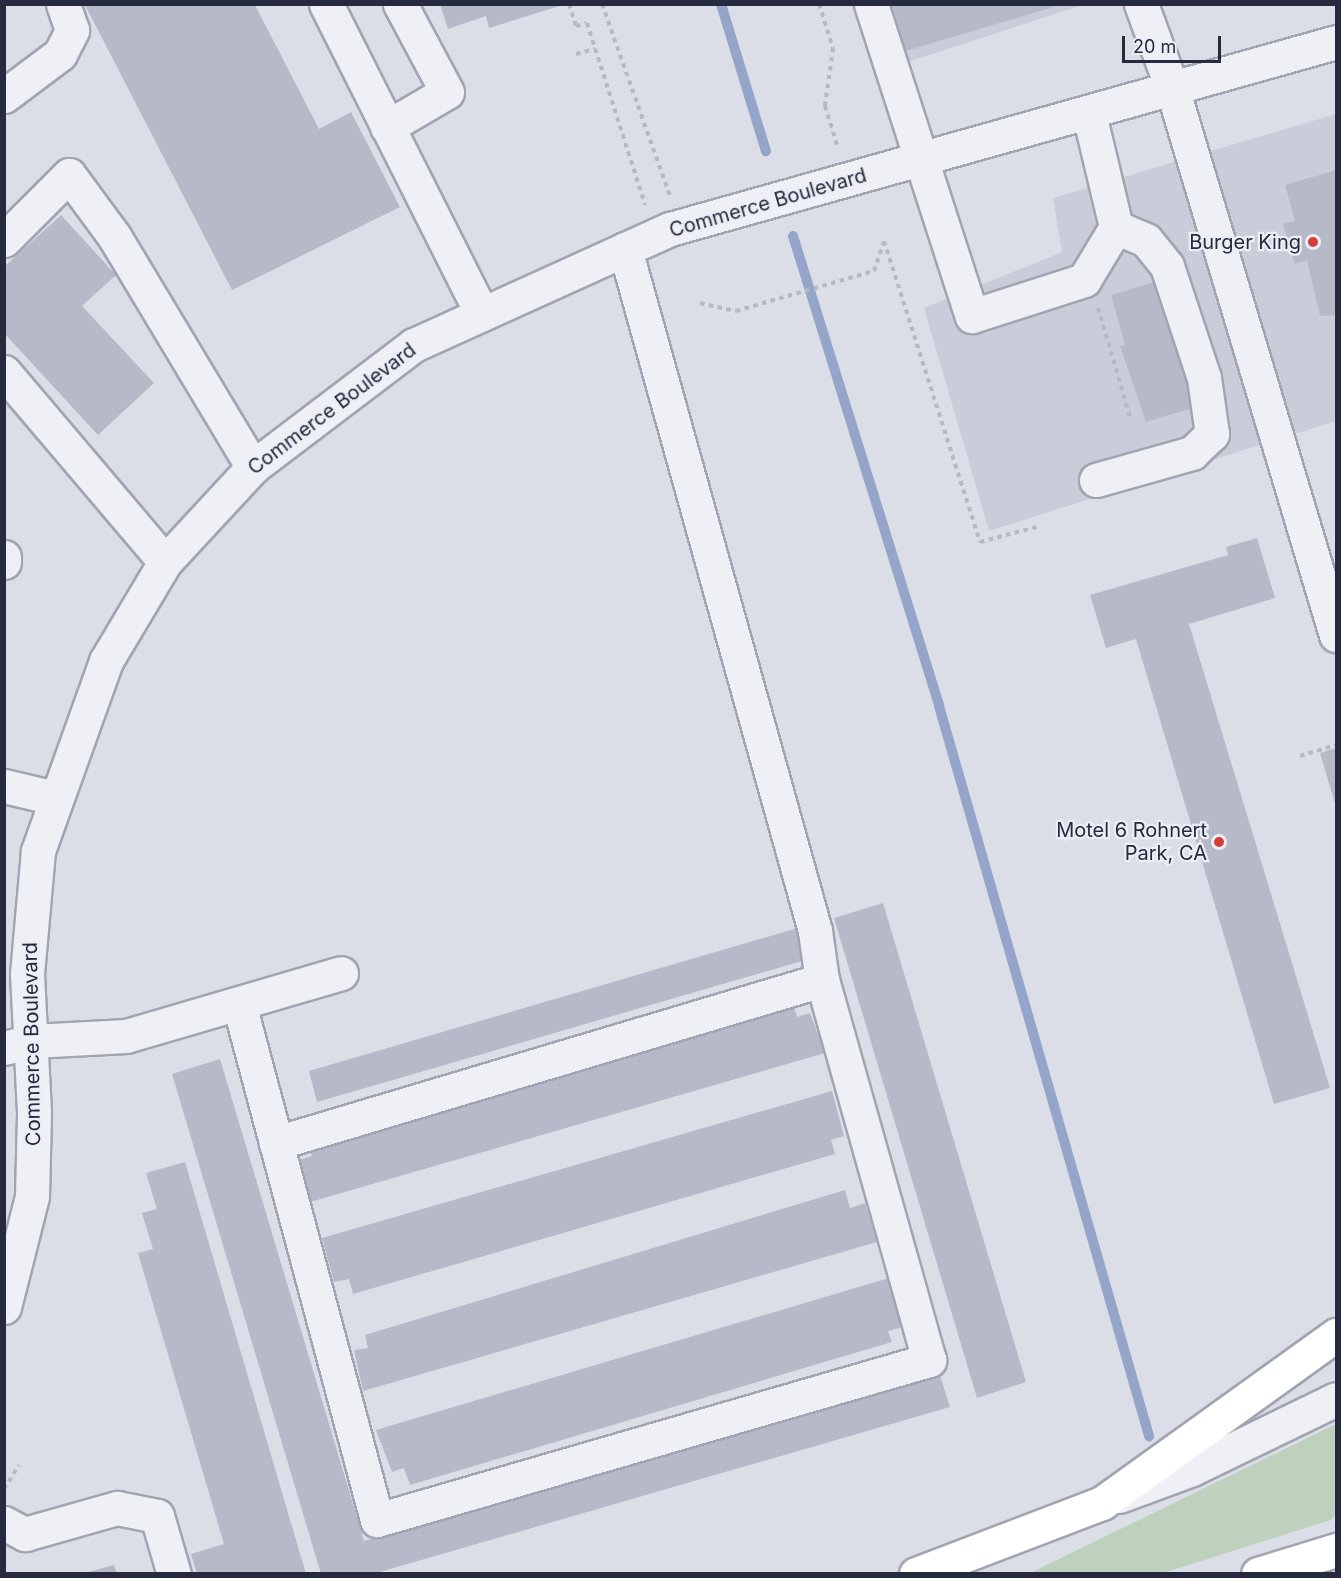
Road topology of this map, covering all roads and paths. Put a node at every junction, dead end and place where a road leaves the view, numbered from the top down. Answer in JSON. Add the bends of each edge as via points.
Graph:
{"nodes":[{"id":1,"x":63,"y":4,"type":"edge"},
{"id":2,"x":326,"y":4,"type":"edge"},
{"id":3,"x":400,"y":4,"type":"edge"},
{"id":4,"x":569,"y":4,"type":"edge"},
{"id":5,"x":602,"y":4,"type":"edge"},
{"id":6,"x":819,"y":4,"type":"edge"},
{"id":7,"x":871,"y":4,"type":"edge"},
{"id":8,"x":1141,"y":4,"type":"edge"},
{"id":9,"x":1336,"y":42,"type":"edge"},
{"id":10,"x":595,"y":49,"type":"junction"},
{"id":11,"x":576,"y":54,"type":"dead end"},
{"id":12,"x":1173,"y":91,"type":"junction"},
{"id":13,"x":4,"y":96,"type":"edge"},
{"id":14,"x":1089,"y":114,"type":"junction"},
{"id":15,"x":387,"y":127,"type":"junction"},
{"id":16,"x":838,"y":148,"type":"dead end"},
{"id":17,"x":921,"y":160,"type":"junction"},
{"id":18,"x":671,"y":198,"type":"dead end"},
{"id":19,"x":645,"y":206,"type":"dead end"},
{"id":20,"x":1116,"y":227,"type":"junction"},
{"id":21,"x":4,"y":240,"type":"edge"},
{"id":22,"x":625,"y":249,"type":"junction"},
{"id":23,"x":1095,"y":296,"type":"dead end"},
{"id":24,"x":700,"y":303,"type":"dead end"},
{"id":25,"x":483,"y":314,"type":"junction"},
{"id":26,"x":4,"y":372,"type":"edge"},
{"id":27,"x":1131,"y":417,"type":"dead end"},
{"id":28,"x":253,"y":467,"type":"junction"},
{"id":29,"x":1096,"y":480,"type":"dead end"},
{"id":30,"x":1040,"y":526,"type":"dead end"},
{"id":31,"x":4,"y":557,"type":"edge"},
{"id":32,"x":4,"y":562,"type":"edge"},
{"id":33,"x":165,"y":562,"type":"junction"},
{"id":34,"x":1336,"y":635,"type":"edge"},
{"id":35,"x":1336,"y":745,"type":"edge"},
{"id":36,"x":1300,"y":756,"type":"dead end"},
{"id":37,"x":4,"y":786,"type":"edge"},
{"id":38,"x":55,"y":798,"type":"junction"},
{"id":39,"x":341,"y":973,"type":"dead end"},
{"id":40,"x":822,"y":980,"type":"junction"},
{"id":41,"x":239,"y":1004,"type":"junction"},
{"id":42,"x":14,"y":1041,"type":"edge"},
{"id":43,"x":276,"y":1143,"type":"junction"},
{"id":44,"x":4,"y":1307,"type":"edge"},
{"id":45,"x":1336,"y":1335,"type":"edge"},
{"id":46,"x":1336,"y":1399,"type":"edge"},
{"id":47,"x":19,"y":1465,"type":"dead end"},
{"id":48,"x":4,"y":1489,"type":"edge"},
{"id":49,"x":1102,"y":1503,"type":"junction"},
{"id":50,"x":4,"y":1523,"type":"edge"},
{"id":51,"x":1336,"y":1550,"type":"edge"},
{"id":52,"x":174,"y":1574,"type":"edge"},
{"id":53,"x":916,"y":1574,"type":"edge"},
{"id":54,"x":1258,"y":1574,"type":"edge"}],
"edges":[{"from":1,"to":13,"type":"street","via":[[72,30],[60,54]]},
{"from":2,"to":15,"type":"street"},
{"from":3,"to":15,"type":"street","via":[[447,92]]},
{"from":4,"to":10,"type":"path","via":[[576,26],[587,23]]},
{"from":5,"to":18,"type":"path"},
{"from":6,"to":16,"type":"path","via":[[832,48],[825,106]]},
{"from":7,"to":17,"type":"street"},
{"from":8,"to":12,"type":"street"},
{"from":9,"to":12,"type":"street","name":"Commerce Boulevard"},
{"from":10,"to":11,"type":"path"},
{"from":10,"to":19,"type":"path"},
{"from":12,"to":14,"type":"street","name":"Commerce Boulevard"},
{"from":12,"to":34,"type":"street"},
{"from":14,"to":17,"type":"street","name":"Commerce Boulevard"},
{"from":14,"to":20,"type":"street"},
{"from":15,"to":25,"type":"street"},
{"from":17,"to":20,"type":"street","via":[[972,316],[1084,280]]},
{"from":17,"to":22,"type":"street","name":"Commerce Boulevard","via":[[670,229]]},
{"from":20,"to":29,"type":"street","via":[[1146,240],[1167,266],[1204,378],[1212,434],[1192,453]]},
{"from":21,"to":28,"type":"street","via":[[69,175],[114,236]]},
{"from":22,"to":25,"type":"street","name":"Commerce Boulevard"},
{"from":22,"to":40,"type":"street","via":[[815,932]]},
{"from":23,"to":27,"type":"path"},
{"from":24,"to":30,"type":"path","via":[[736,311],[874,271],[884,241],[980,542]]},
{"from":25,"to":28,"type":"street","name":"Commerce Boulevard","via":[[414,345]]},
{"from":26,"to":33,"type":"street"},
{"from":28,"to":33,"type":"street","name":"Commerce Boulevard"},
{"from":31,"to":32,"type":"street"},
{"from":33,"to":38,"type":"street","name":"Commerce Boulevard","via":[[106,661]]},
{"from":35,"to":36,"type":"path"},
{"from":37,"to":38,"type":"street"},
{"from":38,"to":42,"type":"street","name":"Commerce Boulevard","via":[[38,851],[27,974]]},
{"from":39,"to":41,"type":"street"},
{"from":40,"to":43,"type":"street"},
{"from":40,"to":43,"type":"street","via":[[929,1360],[377,1520]]},
{"from":41,"to":42,"type":"street","via":[[126,1036]]},
{"from":41,"to":43,"type":"street"},
{"from":42,"to":44,"type":"street","name":"Commerce Boulevard","via":[[32,1196]]},
{"from":45,"to":49,"type":"highway"},
{"from":46,"to":49,"type":"street","via":[[1192,1469]]},
{"from":47,"to":48,"type":"path"},
{"from":49,"to":53,"type":"highway"},
{"from":50,"to":52,"type":"street","via":[[25,1534],[117,1508],[157,1516]]},
{"from":51,"to":54,"type":"highway"}]}
